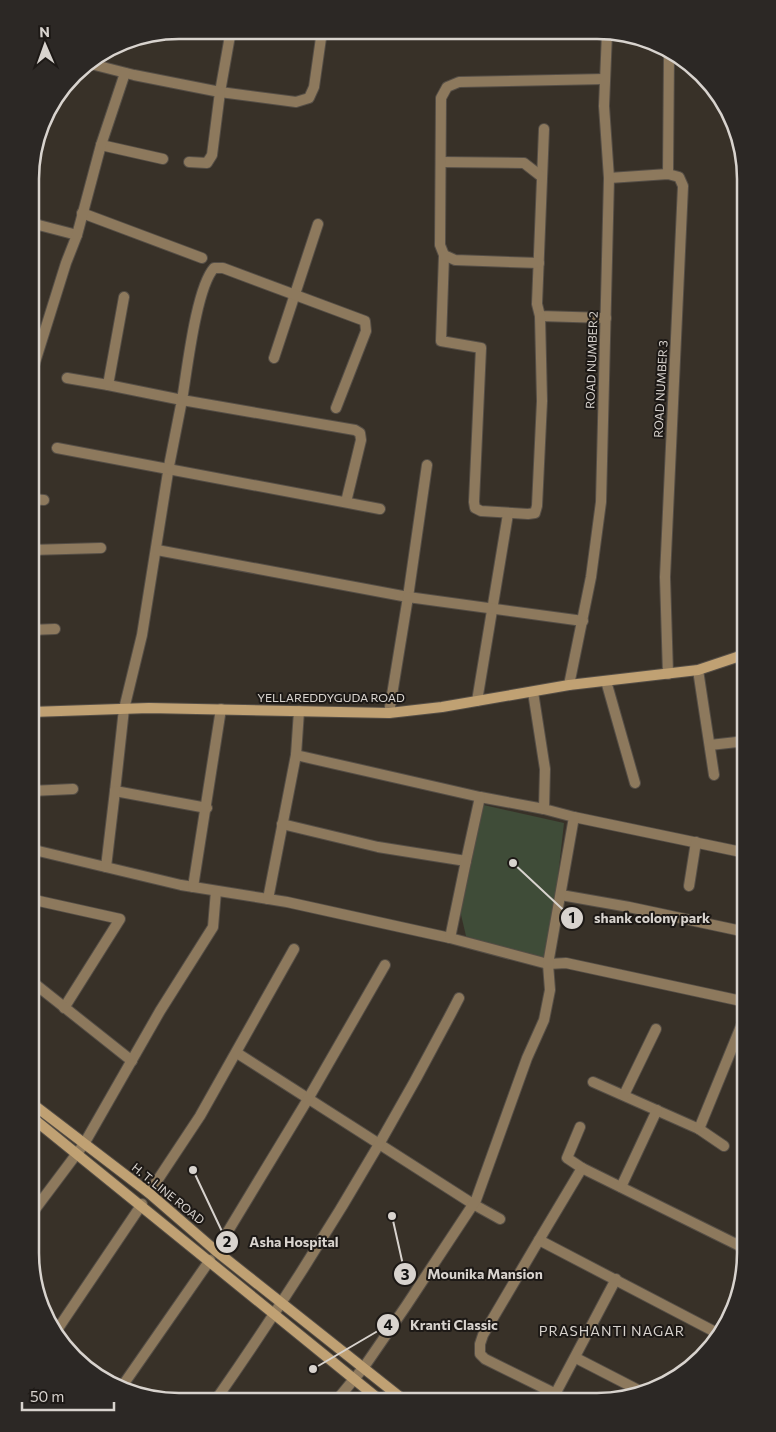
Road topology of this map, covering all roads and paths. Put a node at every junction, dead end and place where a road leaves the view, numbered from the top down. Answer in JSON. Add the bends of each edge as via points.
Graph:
{"nodes":[{"id":1,"x":229,"y":39,"type":"edge"},
{"id":2,"x":321,"y":39,"type":"edge"},
{"id":3,"x":608,"y":40,"type":"edge"},
{"id":4,"x":669,"y":59,"type":"edge"},
{"id":5,"x":97,"y":66,"type":"edge"},
{"id":6,"x":125,"y":73,"type":"junction"},
{"id":7,"x":606,"y":79,"type":"junction"},
{"id":8,"x":220,"y":92,"type":"junction"},
{"id":9,"x":544,"y":129,"type":"dead end"},
{"id":10,"x":101,"y":145,"type":"junction"},
{"id":11,"x":164,"y":159,"type":"dead end"},
{"id":12,"x":189,"y":162,"type":"dead end"},
{"id":13,"x":441,"y":162,"type":"junction"},
{"id":14,"x":668,"y":174,"type":"junction"},
{"id":15,"x":542,"y":177,"type":"junction"},
{"id":16,"x":610,"y":178,"type":"junction"},
{"id":17,"x":82,"y":213,"type":"junction"},
{"id":18,"x":318,"y":224,"type":"dead end"},
{"id":19,"x":39,"y":225,"type":"edge"},
{"id":20,"x":77,"y":235,"type":"junction"},
{"id":21,"x":444,"y":255,"type":"junction"},
{"id":22,"x":202,"y":258,"type":"dead end"},
{"id":23,"x":539,"y":263,"type":"junction"},
{"id":24,"x":294,"y":296,"type":"junction"},
{"id":25,"x":124,"y":297,"type":"dead end"},
{"id":26,"x":540,"y":316,"type":"junction"},
{"id":27,"x":606,"y":318,"type":"junction"},
{"id":28,"x":39,"y":339,"type":"edge"},
{"id":29,"x":274,"y":358,"type":"dead end"},
{"id":30,"x":67,"y":378,"type":"dead end"},
{"id":31,"x":108,"y":385,"type":"junction"},
{"id":32,"x":182,"y":400,"type":"junction"},
{"id":33,"x":336,"y":408,"type":"dead end"},
{"id":34,"x":57,"y":448,"type":"dead end"},
{"id":35,"x":427,"y":465,"type":"dead end"},
{"id":36,"x":168,"y":470,"type":"junction"},
{"id":37,"x":39,"y":500,"type":"edge"},
{"id":38,"x":44,"y":500,"type":"dead end"},
{"id":39,"x":346,"y":502,"type":"junction"},
{"id":40,"x":380,"y":509,"type":"dead end"},
{"id":41,"x":508,"y":514,"type":"junction"},
{"id":42,"x":101,"y":548,"type":"dead end"},
{"id":43,"x":39,"y":550,"type":"edge"},
{"id":44,"x":156,"y":550,"type":"junction"},
{"id":45,"x":408,"y":598,"type":"junction"},
{"id":46,"x":493,"y":609,"type":"junction"},
{"id":47,"x":583,"y":621,"type":"junction"},
{"id":48,"x":55,"y":629,"type":"dead end"},
{"id":49,"x":39,"y":630,"type":"edge"},
{"id":50,"x":737,"y":657,"type":"edge"},
{"id":51,"x":698,"y":670,"type":"junction"},
{"id":52,"x":668,"y":674,"type":"junction"},
{"id":53,"x":606,"y":681,"type":"junction"},
{"id":54,"x":569,"y":685,"type":"junction"},
{"id":55,"x":532,"y":692,"type":"junction"},
{"id":56,"x":477,"y":701,"type":"junction"},
{"id":57,"x":124,"y":709,"type":"junction"},
{"id":58,"x":222,"y":709,"type":"junction"},
{"id":59,"x":299,"y":711,"type":"junction"},
{"id":60,"x":39,"y":712,"type":"edge"},
{"id":61,"x":389,"y":713,"type":"junction"},
{"id":62,"x":737,"y":742,"type":"edge"},
{"id":63,"x":710,"y":745,"type":"junction"},
{"id":64,"x":296,"y":755,"type":"junction"},
{"id":65,"x":714,"y":775,"type":"dead end"},
{"id":66,"x":635,"y":783,"type":"dead end"},
{"id":67,"x":73,"y":789,"type":"dead end"},
{"id":68,"x":39,"y":791,"type":"edge"},
{"id":69,"x":115,"y":791,"type":"junction"},
{"id":70,"x":480,"y":797,"type":"junction"},
{"id":71,"x":207,"y":808,"type":"junction"},
{"id":72,"x":544,"y":809,"type":"junction"},
{"id":73,"x":574,"y":816,"type":"junction"},
{"id":74,"x":282,"y":824,"type":"junction"},
{"id":75,"x":696,"y":842,"type":"junction"},
{"id":76,"x":737,"y":851,"type":"edge"},
{"id":77,"x":39,"y":852,"type":"edge"},
{"id":78,"x":466,"y":861,"type":"junction"},
{"id":79,"x":106,"y":867,"type":"junction"},
{"id":80,"x":689,"y":886,"type":"dead end"},
{"id":81,"x":193,"y":887,"type":"junction"},
{"id":82,"x":216,"y":891,"type":"junction"},
{"id":83,"x":561,"y":895,"type":"junction"},
{"id":84,"x":268,"y":899,"type":"junction"},
{"id":85,"x":39,"y":901,"type":"edge"},
{"id":86,"x":737,"y":930,"type":"edge"},
{"id":87,"x":450,"y":938,"type":"junction"},
{"id":88,"x":294,"y":949,"type":"dead end"},
{"id":89,"x":548,"y":964,"type":"junction"},
{"id":90,"x":385,"y":965,"type":"dead end"},
{"id":91,"x":39,"y":987,"type":"edge"},
{"id":92,"x":458,"y":998,"type":"dead end"},
{"id":93,"x":737,"y":1000,"type":"edge"},
{"id":94,"x":64,"y":1008,"type":"junction"},
{"id":95,"x":656,"y":1029,"type":"dead end"},
{"id":96,"x":737,"y":1036,"type":"edge"},
{"id":97,"x":237,"y":1054,"type":"junction"},
{"id":98,"x":132,"y":1061,"type":"junction"},
{"id":99,"x":593,"y":1082,"type":"dead end"},
{"id":100,"x":624,"y":1095,"type":"junction"},
{"id":101,"x":308,"y":1099,"type":"junction"},
{"id":102,"x":39,"y":1109,"type":"edge"},
{"id":103,"x":657,"y":1110,"type":"junction"},
{"id":104,"x":39,"y":1123,"type":"edge"},
{"id":105,"x":580,"y":1128,"type":"dead end"},
{"id":106,"x":699,"y":1129,"type":"junction"},
{"id":107,"x":84,"y":1144,"type":"junction"},
{"id":108,"x":380,"y":1144,"type":"junction"},
{"id":109,"x":724,"y":1146,"type":"dead end"},
{"id":110,"x":76,"y":1152,"type":"junction"},
{"id":111,"x":582,"y":1168,"type":"junction"},
{"id":112,"x":621,"y":1187,"type":"junction"},
{"id":113,"x":149,"y":1193,"type":"junction"},
{"id":114,"x":39,"y":1203,"type":"edge"},
{"id":115,"x":142,"y":1204,"type":"junction"},
{"id":116,"x":473,"y":1204,"type":"junction"},
{"id":117,"x":500,"y":1219,"type":"dead end"},
{"id":118,"x":538,"y":1240,"type":"junction"},
{"id":119,"x":737,"y":1245,"type":"edge"},
{"id":120,"x":216,"y":1251,"type":"junction"},
{"id":121,"x":210,"y":1260,"type":"junction"},
{"id":122,"x":616,"y":1279,"type":"junction"},
{"id":123,"x":281,"y":1302,"type":"junction"},
{"id":124,"x":275,"y":1314,"type":"junction"},
{"id":125,"x":59,"y":1326,"type":"edge"},
{"id":126,"x":714,"y":1331,"type":"edge"},
{"id":127,"x":576,"y":1358,"type":"junction"},
{"id":128,"x":364,"y":1367,"type":"junction"},
{"id":129,"x":354,"y":1380,"type":"junction"},
{"id":130,"x":124,"y":1383,"type":"edge"},
{"id":131,"x":635,"y":1388,"type":"edge"},
{"id":132,"x":221,"y":1393,"type":"edge"},
{"id":133,"x":343,"y":1393,"type":"edge"},
{"id":134,"x":371,"y":1393,"type":"edge"},
{"id":135,"x":395,"y":1393,"type":"edge"},
{"id":136,"x":544,"y":1393,"type":"edge"},
{"id":137,"x":556,"y":1393,"type":"edge"}],
"edges":[{"from":1,"to":8,"type":"street"},
{"from":2,"to":8,"type":"street","via":[[314,87],[309,98],[296,102]]},
{"from":3,"to":7,"type":"street","name":"ROAD NUMBER 2"},
{"from":4,"to":14,"type":"street"},
{"from":5,"to":6,"type":"street"},
{"from":6,"to":8,"type":"street"},
{"from":6,"to":10,"type":"street"},
{"from":7,"to":13,"type":"street","via":[[458,82],[446,88],[441,98]]},
{"from":7,"to":16,"type":"street","name":"ROAD NUMBER 2","via":[[604,106]]},
{"from":8,"to":12,"type":"street","via":[[212,155],[206,163]]},
{"from":9,"to":15,"type":"street"},
{"from":10,"to":11,"type":"street"},
{"from":10,"to":17,"type":"street"},
{"from":13,"to":15,"type":"street","via":[[524,163]]},
{"from":13,"to":21,"type":"street","via":[[440,245]]},
{"from":14,"to":16,"type":"street"},
{"from":14,"to":52,"type":"street","name":"ROAD NUMBER 3","via":[[679,177],[683,186],[665,577]]},
{"from":15,"to":23,"type":"street"},
{"from":16,"to":27,"type":"street","name":"ROAD NUMBER 2"},
{"from":17,"to":20,"type":"street"},
{"from":17,"to":22,"type":"street"},
{"from":18,"to":24,"type":"street"},
{"from":19,"to":20,"type":"street"},
{"from":20,"to":28,"type":"street"},
{"from":21,"to":23,"type":"street","via":[[455,260]]},
{"from":21,"to":41,"type":"street","via":[[441,341],[480,348],[475,508]]},
{"from":23,"to":26,"type":"street","via":[[537,304]]},
{"from":24,"to":29,"type":"street"},
{"from":24,"to":32,"type":"street","via":[[223,268],[214,268],[208,275],[198,311]]},
{"from":24,"to":33,"type":"street","via":[[365,321],[367,325]]},
{"from":25,"to":31,"type":"street"},
{"from":26,"to":27,"type":"street"},
{"from":26,"to":41,"type":"street","via":[[542,401],[537,506],[535,512],[528,514]]},
{"from":27,"to":47,"type":"street","name":"ROAD NUMBER 2","via":[[601,502]]},
{"from":30,"to":31,"type":"street"},
{"from":31,"to":32,"type":"street"},
{"from":32,"to":36,"type":"street"},
{"from":32,"to":39,"type":"street","via":[[360,433]]},
{"from":34,"to":36,"type":"street"},
{"from":35,"to":45,"type":"street"},
{"from":36,"to":39,"type":"street"},
{"from":36,"to":44,"type":"street"},
{"from":37,"to":38,"type":"street"},
{"from":39,"to":40,"type":"street"},
{"from":41,"to":46,"type":"street"},
{"from":42,"to":43,"type":"street"},
{"from":44,"to":45,"type":"street"},
{"from":44,"to":57,"type":"street","via":[[142,635]]},
{"from":45,"to":46,"type":"street"},
{"from":45,"to":61,"type":"street"},
{"from":46,"to":47,"type":"street"},
{"from":46,"to":56,"type":"street"},
{"from":47,"to":54,"type":"street","name":"ROAD NUMBER 2"},
{"from":48,"to":49,"type":"street"},
{"from":50,"to":51,"type":"street","name":"YELLAREDDYGUDA ROAD"},
{"from":51,"to":52,"type":"street","name":"YELLAREDDYGUDA ROAD"},
{"from":51,"to":63,"type":"street"},
{"from":52,"to":53,"type":"street","name":"YELLAREDDYGUDA ROAD"},
{"from":53,"to":54,"type":"street","name":"YELLAREDDYGUDA ROAD"},
{"from":53,"to":66,"type":"street"},
{"from":54,"to":55,"type":"street","name":"YELLAREDDYGUDA ROAD"},
{"from":55,"to":56,"type":"street","name":"YELLAREDDYGUDA ROAD"},
{"from":55,"to":72,"type":"street","via":[[545,769]]},
{"from":56,"to":61,"type":"street","name":"YELLAREDDYGUDA ROAD"},
{"from":57,"to":58,"type":"street","name":"YELLAREDDYGUDA ROAD"},
{"from":57,"to":60,"type":"street","name":"YELLAREDDYGUDA ROAD"},
{"from":57,"to":69,"type":"street"},
{"from":58,"to":59,"type":"street","name":"YELLAREDDYGUDA ROAD"},
{"from":58,"to":71,"type":"street"},
{"from":59,"to":61,"type":"street","name":"YELLAREDDYGUDA ROAD"},
{"from":59,"to":64,"type":"street"},
{"from":62,"to":63,"type":"street"},
{"from":63,"to":65,"type":"street"},
{"from":64,"to":70,"type":"street"},
{"from":64,"to":74,"type":"street"},
{"from":67,"to":68,"type":"street"},
{"from":69,"to":71,"type":"street"},
{"from":69,"to":79,"type":"street"},
{"from":70,"to":72,"type":"street"},
{"from":70,"to":78,"type":"street"},
{"from":71,"to":81,"type":"street"},
{"from":72,"to":73,"type":"street"},
{"from":73,"to":75,"type":"street"},
{"from":73,"to":83,"type":"street"},
{"from":74,"to":78,"type":"street","via":[[378,847]]},
{"from":74,"to":84,"type":"street"},
{"from":75,"to":76,"type":"street"},
{"from":75,"to":80,"type":"street"},
{"from":77,"to":79,"type":"street"},
{"from":78,"to":87,"type":"street"},
{"from":79,"to":81,"type":"street"},
{"from":81,"to":82,"type":"street"},
{"from":82,"to":84,"type":"street"},
{"from":82,"to":98,"type":"street","via":[[213,928]]},
{"from":83,"to":86,"type":"street"},
{"from":83,"to":89,"type":"street"},
{"from":84,"to":87,"type":"street"},
{"from":85,"to":94,"type":"street","via":[[120,919]]},
{"from":87,"to":89,"type":"street"},
{"from":88,"to":97,"type":"street"},
{"from":89,"to":93,"type":"street","via":[[566,963]]},
{"from":89,"to":116,"type":"street","via":[[550,990],[544,1020]]},
{"from":90,"to":101,"type":"street"},
{"from":91,"to":94,"type":"street"},
{"from":92,"to":108,"type":"street"},
{"from":94,"to":98,"type":"street"},
{"from":95,"to":100,"type":"street"},
{"from":96,"to":106,"type":"street"},
{"from":97,"to":101,"type":"street"},
{"from":97,"to":113,"type":"street"},
{"from":98,"to":107,"type":"street"},
{"from":99,"to":100,"type":"street"},
{"from":100,"to":103,"type":"street"},
{"from":101,"to":108,"type":"street"},
{"from":101,"to":120,"type":"street"},
{"from":102,"to":107,"type":"street","name":"H. T. LINE ROAD"},
{"from":103,"to":106,"type":"street"},
{"from":103,"to":112,"type":"street"},
{"from":104,"to":110,"type":"street","name":"H. T. LINE ROAD"},
{"from":105,"to":111,"type":"street","via":[[567,1158]]},
{"from":106,"to":109,"type":"street"},
{"from":107,"to":110,"type":"street"},
{"from":107,"to":113,"type":"street","name":"H. T. LINE ROAD"},
{"from":108,"to":116,"type":"street"},
{"from":108,"to":123,"type":"street"},
{"from":110,"to":114,"type":"street"},
{"from":110,"to":115,"type":"street","name":"H. T. LINE ROAD"},
{"from":111,"to":112,"type":"street"},
{"from":111,"to":118,"type":"street"},
{"from":112,"to":119,"type":"street"},
{"from":113,"to":120,"type":"street","name":"H. T. LINE ROAD"},
{"from":115,"to":121,"type":"street","name":"H. T. LINE ROAD"},
{"from":115,"to":125,"type":"street"},
{"from":116,"to":117,"type":"street"},
{"from":116,"to":128,"type":"street"},
{"from":118,"to":122,"type":"street"},
{"from":118,"to":136,"type":"street","via":[[484,1335],[480,1354]]},
{"from":120,"to":123,"type":"street","name":"H. T. LINE ROAD"},
{"from":121,"to":124,"type":"street","name":"H. T. LINE ROAD"},
{"from":121,"to":130,"type":"street"},
{"from":122,"to":126,"type":"street"},
{"from":122,"to":127,"type":"street"},
{"from":123,"to":124,"type":"street"},
{"from":123,"to":128,"type":"street","name":"H. T. LINE ROAD"},
{"from":124,"to":129,"type":"street","name":"H. T. LINE ROAD"},
{"from":124,"to":132,"type":"street"},
{"from":127,"to":131,"type":"street"},
{"from":127,"to":137,"type":"street"},
{"from":128,"to":129,"type":"street"},
{"from":128,"to":135,"type":"street","name":"H. T. LINE ROAD"},
{"from":129,"to":133,"type":"street"},
{"from":129,"to":134,"type":"street","name":"H. T. LINE ROAD"}]}
